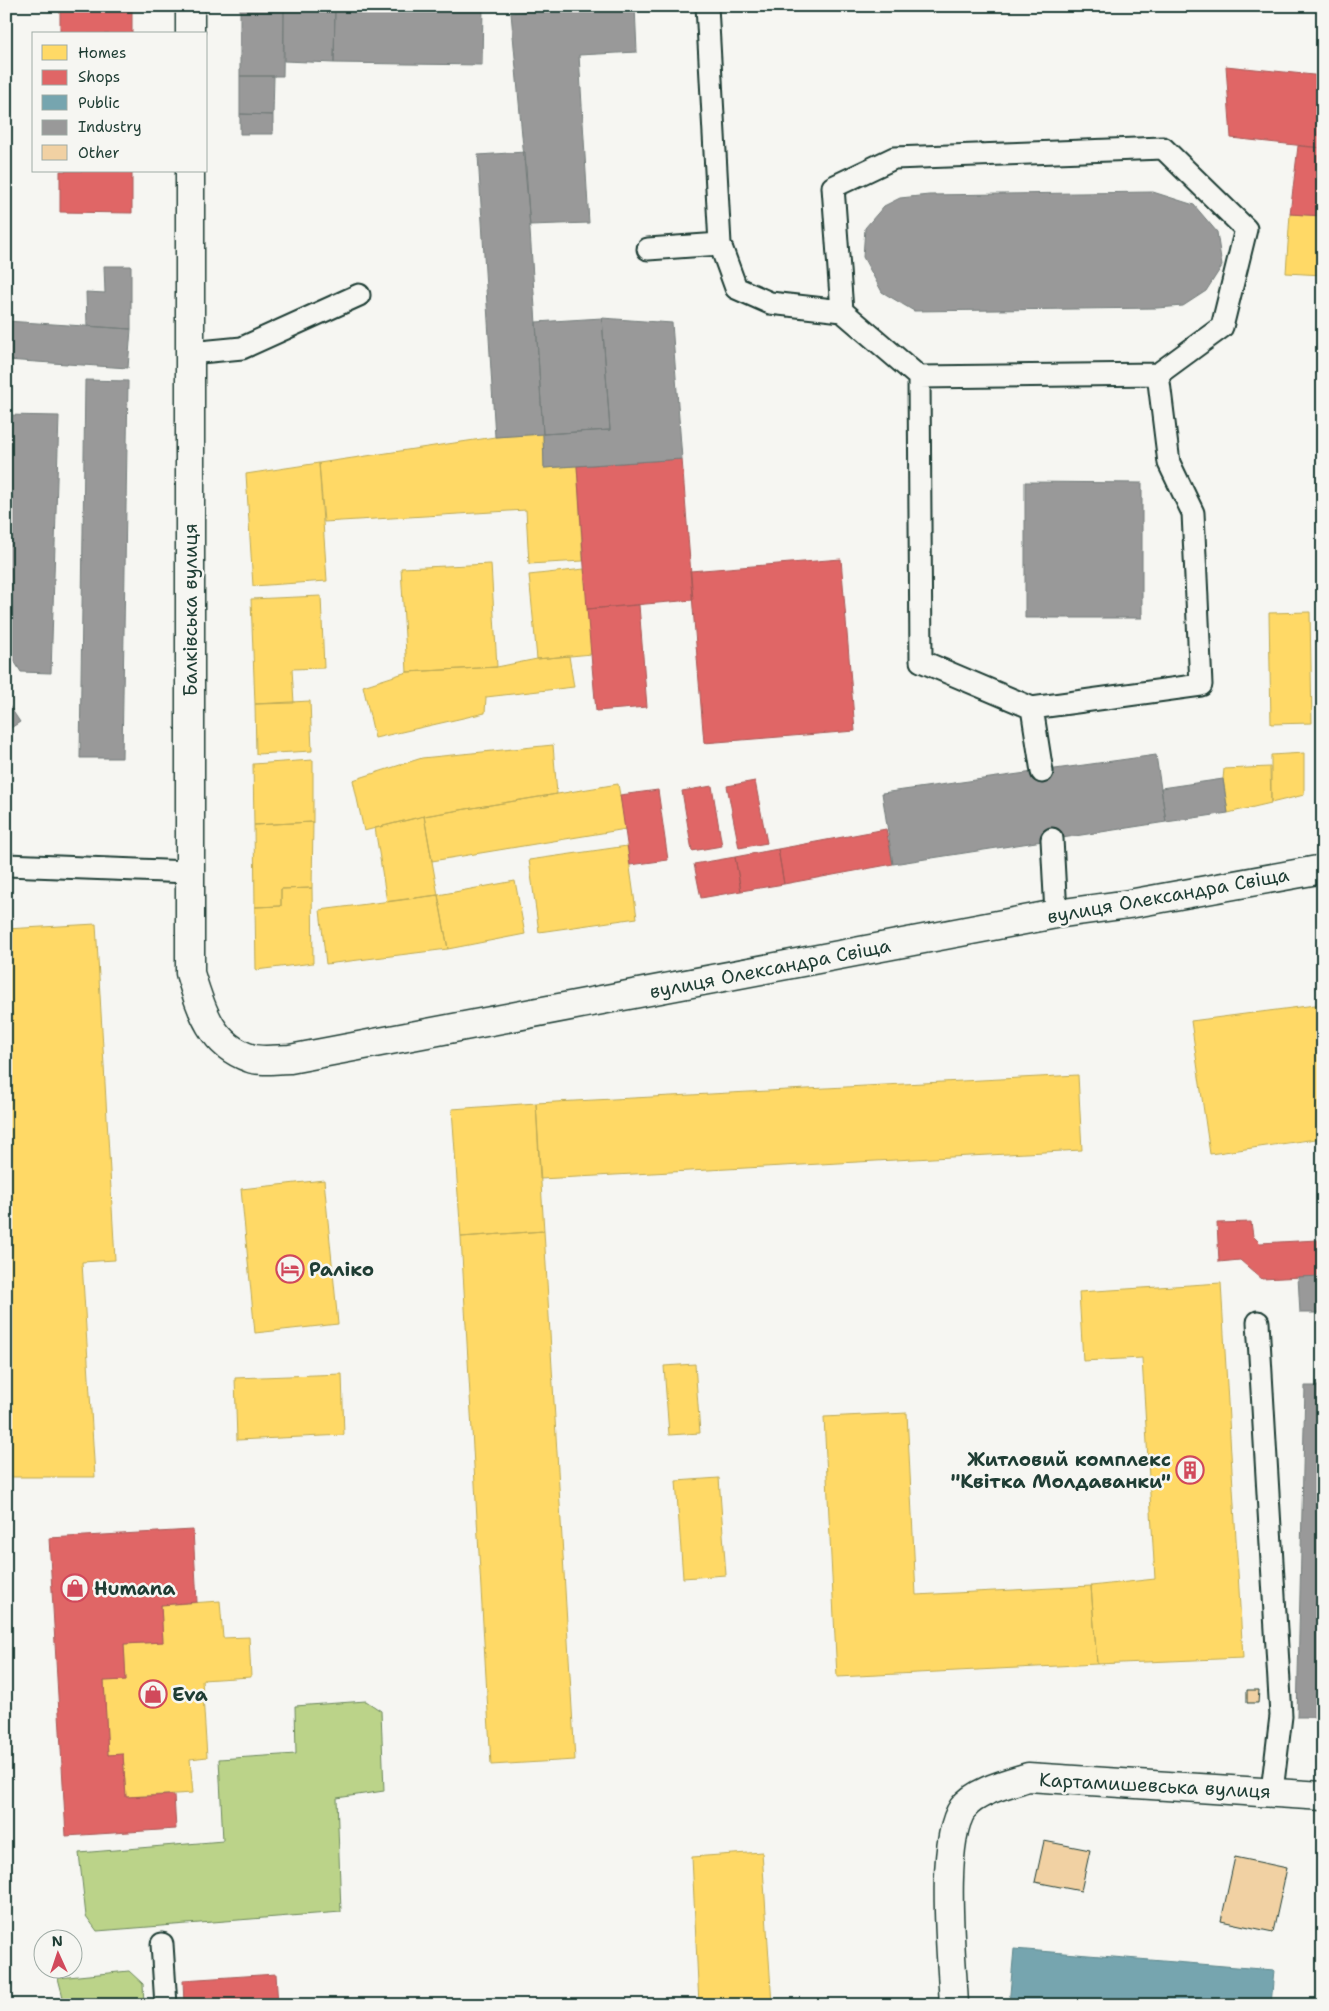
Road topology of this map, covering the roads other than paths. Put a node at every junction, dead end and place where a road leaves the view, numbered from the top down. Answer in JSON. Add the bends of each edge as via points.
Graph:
{"nodes":[{"id":1,"x":190,"y":6,"type":"edge"},
{"id":2,"x":707,"y":6,"type":"edge"},
{"id":3,"x":190,"y":32,"type":"edge"},
{"id":4,"x":190,"y":172,"type":"edge"},
{"id":5,"x":720,"y":244,"type":"junction"},
{"id":6,"x":648,"y":249,"type":"dead end"},
{"id":7,"x":359,"y":295,"type":"dead end"},
{"id":8,"x":842,"y":311,"type":"junction"},
{"id":9,"x":190,"y":353,"type":"junction"},
{"id":10,"x":1158,"y":374,"type":"junction"},
{"id":11,"x":919,"y":377,"type":"junction"},
{"id":12,"x":1032,"y":708,"type":"junction"},
{"id":13,"x":1042,"y":772,"type":"dead end"},
{"id":14,"x":1052,"y":839,"type":"dead end"},
{"id":15,"x":6,"y":866,"type":"edge"},
{"id":16,"x":1323,"y":868,"type":"edge"},
{"id":17,"x":190,"y":872,"type":"junction"},
{"id":18,"x":1056,"y":914,"type":"junction"},
{"id":19,"x":221,"y":1042,"type":"joint"},
{"id":20,"x":1258,"y":1322,"type":"dead end"},
{"id":21,"x":1272,"y":1791,"type":"junction"},
{"id":22,"x":1323,"y":1796,"type":"edge"},
{"id":23,"x":162,"y":1944,"type":"dead end"},
{"id":24,"x":166,"y":2005,"type":"edge"},
{"id":25,"x":954,"y":2005,"type":"edge"}],
"edges":[{"from":1,"to":3,"type":"street"},
{"from":2,"to":5,"type":"lane"},
{"from":4,"to":9,"type":"street","name":"Балківська вулиця"},
{"from":5,"to":6,"type":"lane"},
{"from":5,"to":8,"type":"lane","via":[[736,288],[770,303]]},
{"from":7,"to":9,"type":"lane","via":[[242,348]]},
{"from":8,"to":10,"type":"lane","via":[[833,187],[894,158],[1163,148],[1246,229],[1222,327]]},
{"from":8,"to":11,"type":"lane"},
{"from":9,"to":17,"type":"street","name":"Балківська вулиця"},
{"from":10,"to":11,"type":"lane"},
{"from":10,"to":12,"type":"lane","via":[[1169,463],[1193,514],[1201,686]]},
{"from":11,"to":12,"type":"lane","via":[[921,661]]},
{"from":12,"to":13,"type":"lane"},
{"from":14,"to":18,"type":"lane"},
{"from":15,"to":17,"type":"lane"},
{"from":16,"to":18,"type":"street","name":"вулиця Олександра Свіща","via":[[1129,904]]},
{"from":17,"to":19,"type":"street","name":"Балківська вулиця","via":[[190,972],[202,1012]]},
{"from":18,"to":19,"type":"street","name":"вулиця Олександра Свіща","via":[[290,1059],[251,1059]]},
{"from":20,"to":21,"type":"lane","via":[[1281,1716]]},
{"from":21,"to":22,"type":"street","name":"Картамишевська вулиця"},
{"from":21,"to":25,"type":"street","name":"Картамишевська вулиця","via":[[1028,1777],[991,1788],[964,1807],[952,1833],[949,1864]]},
{"from":23,"to":24,"type":"lane"}]}
